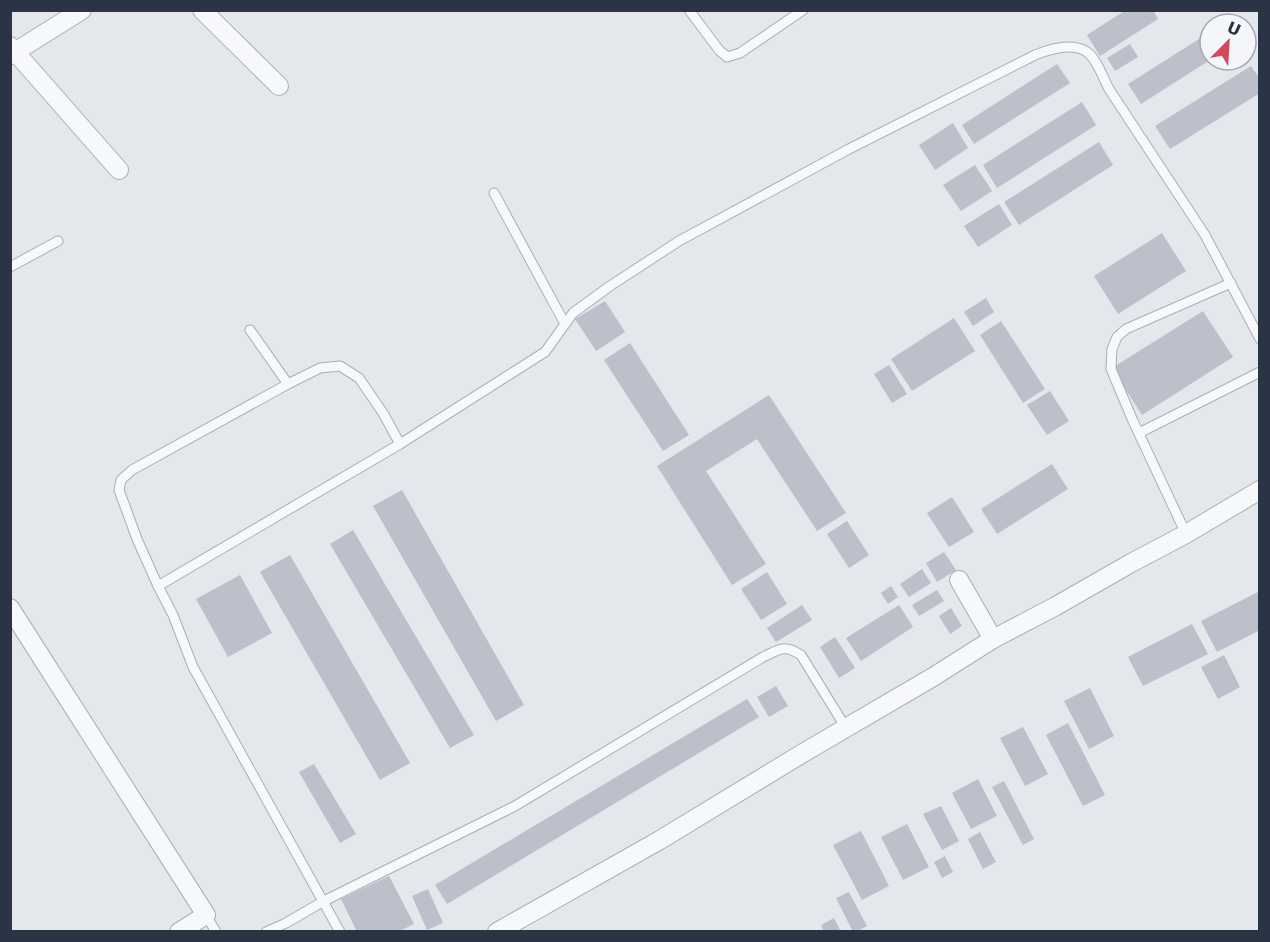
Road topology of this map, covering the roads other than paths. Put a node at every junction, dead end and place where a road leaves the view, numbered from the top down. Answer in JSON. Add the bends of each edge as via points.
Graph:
{"nodes":[{"id":1,"x":82,"y":10,"type":"edge"},
{"id":2,"x":202,"y":10,"type":"edge"},
{"id":3,"x":689,"y":10,"type":"edge"},
{"id":4,"x":803,"y":10,"type":"edge"},
{"id":5,"x":12,"y":51,"type":"edge"},
{"id":6,"x":279,"y":86,"type":"dead end"},
{"id":7,"x":119,"y":170,"type":"dead end"},
{"id":8,"x":494,"y":193,"type":"dead end"},
{"id":9,"x":58,"y":242,"type":"dead end"},
{"id":10,"x":10,"y":267,"type":"edge"},
{"id":11,"x":1231,"y":282,"type":"junction"},
{"id":12,"x":565,"y":324,"type":"junction"},
{"id":13,"x":250,"y":330,"type":"dead end"},
{"id":14,"x":1260,"y":339,"type":"edge"},
{"id":15,"x":1260,"y":372,"type":"edge"},
{"id":16,"x":288,"y":384,"type":"junction"},
{"id":17,"x":1139,"y":434,"type":"junction"},
{"id":18,"x":399,"y":444,"type":"junction"},
{"id":19,"x":1260,"y":490,"type":"edge"},
{"id":20,"x":1186,"y":534,"type":"junction"},
{"id":21,"x":959,"y":580,"type":"dead end"},
{"id":22,"x":158,"y":586,"type":"junction"},
{"id":23,"x":10,"y":608,"type":"edge"},
{"id":24,"x":993,"y":639,"type":"junction"},
{"id":25,"x":846,"y":728,"type":"junction"},
{"id":26,"x":324,"y":901,"type":"junction"},
{"id":27,"x":206,"y":915,"type":"junction"},
{"id":28,"x":179,"y":932,"type":"edge"},
{"id":29,"x":216,"y":932,"type":"edge"},
{"id":30,"x":266,"y":932,"type":"edge"},
{"id":31,"x":340,"y":932,"type":"edge"},
{"id":32,"x":496,"y":932,"type":"edge"}],
"edges":[{"from":1,"to":5,"type":"street"},
{"from":2,"to":6,"type":"street"},
{"from":3,"to":4,"type":"lane","via":[[727,57]]},
{"from":5,"to":7,"type":"street"},
{"from":8,"to":12,"type":"lane"},
{"from":9,"to":10,"type":"lane"},
{"from":11,"to":12,"type":"lane","via":[[1205,235],[1108,89],[1089,52],[1055,48],[849,148],[679,241],[600,292]]},
{"from":11,"to":14,"type":"lane"},
{"from":11,"to":17,"type":"lane","via":[[1126,329],[1117,337],[1111,369]]},
{"from":12,"to":18,"type":"lane","via":[[545,352]]},
{"from":13,"to":16,"type":"lane"},
{"from":15,"to":17,"type":"lane"},
{"from":16,"to":18,"type":"lane","via":[[320,369],[340,366],[359,378]]},
{"from":16,"to":22,"type":"lane","via":[[132,470],[121,480],[119,490],[124,505]]},
{"from":17,"to":20,"type":"lane"},
{"from":18,"to":22,"type":"lane"},
{"from":19,"to":20,"type":"street"},
{"from":20,"to":24,"type":"street"},
{"from":21,"to":24,"type":"street"},
{"from":22,"to":26,"type":"lane","via":[[194,667]]},
{"from":23,"to":27,"type":"street"},
{"from":24,"to":25,"type":"street"},
{"from":25,"to":26,"type":"lane","via":[[801,655],[781,648],[515,806]]},
{"from":25,"to":32,"type":"street","via":[[660,840]]},
{"from":26,"to":30,"type":"lane"},
{"from":26,"to":31,"type":"lane"},
{"from":27,"to":28,"type":"street"},
{"from":27,"to":29,"type":"lane"}]}
